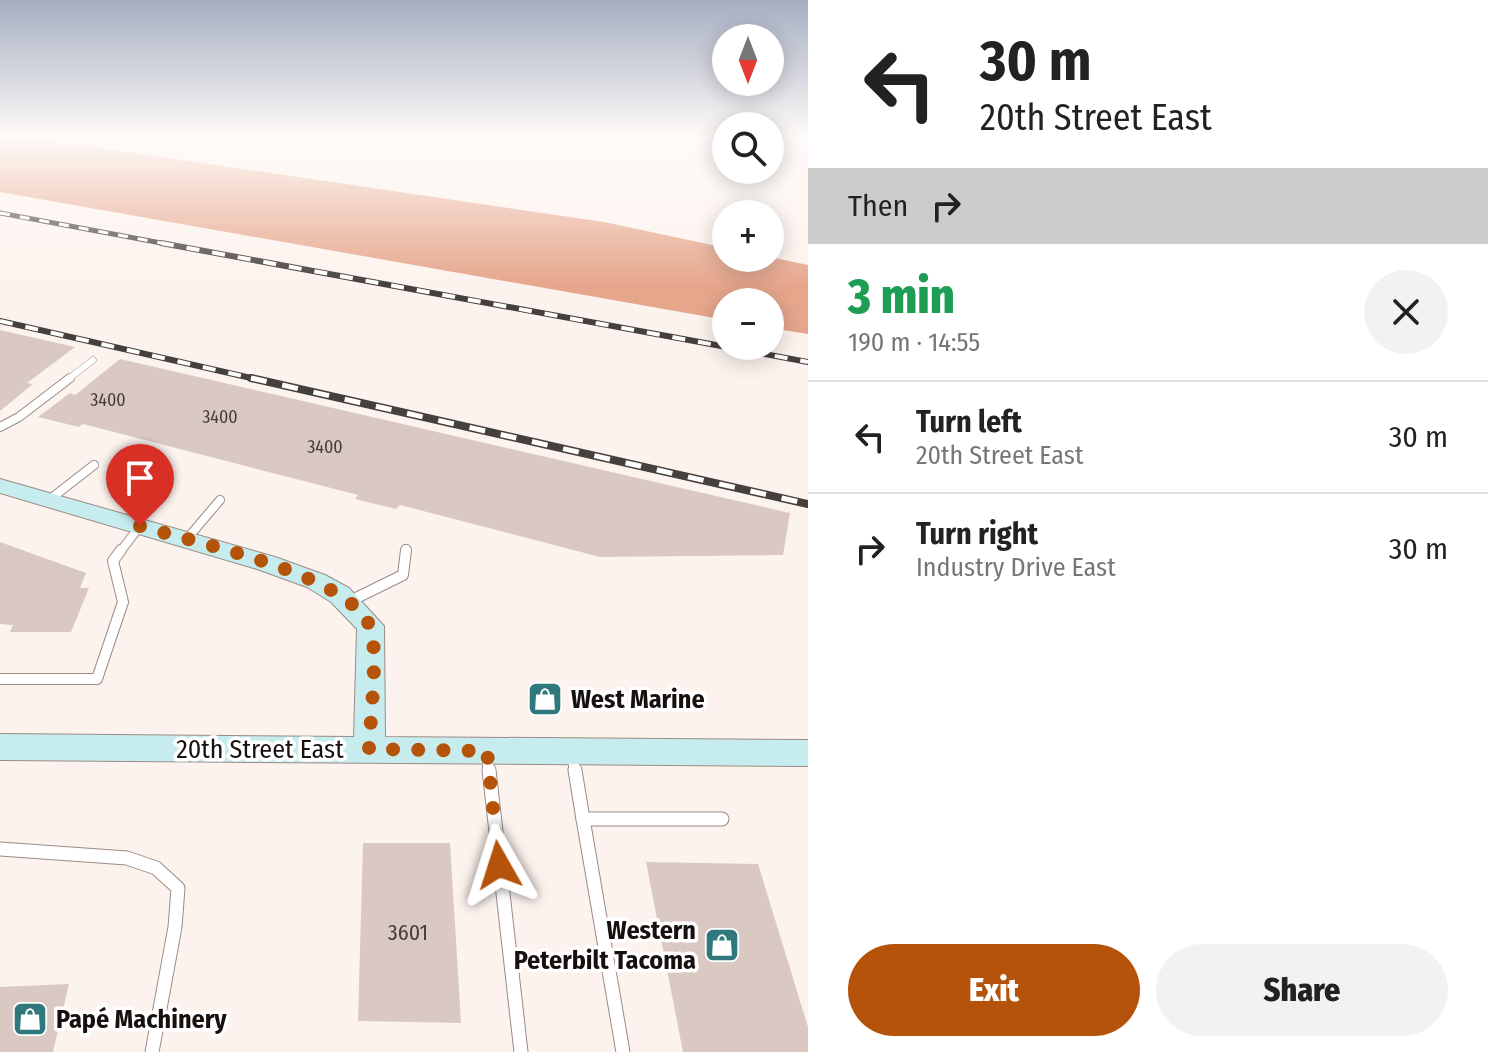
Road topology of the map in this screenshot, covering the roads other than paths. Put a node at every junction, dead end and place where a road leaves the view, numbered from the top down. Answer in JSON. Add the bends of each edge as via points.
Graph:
{"nodes":[{"id":1,"x":93,"y":360,"type":"dead end"},
{"id":2,"x":0,"y":427,"type":"edge"},
{"id":3,"x":94,"y":465,"type":"dead end"},
{"id":4,"x":0,"y":486,"type":"edge"},
{"id":5,"x":49,"y":500,"type":"junction"},
{"id":6,"x":220,"y":500,"type":"dead end"},
{"id":7,"x":140,"y":526,"type":"junction"},
{"id":8,"x":186,"y":540,"type":"junction"},
{"id":9,"x":406,"y":549,"type":"dead end"},
{"id":10,"x":348,"y":602,"type":"junction"},
{"id":11,"x":0,"y":679,"type":"edge"},
{"id":12,"x":0,"y":747,"type":"edge"},
{"id":13,"x":369,"y":749,"type":"junction"},
{"id":14,"x":487,"y":751,"type":"junction"},
{"id":15,"x":571,"y":751,"type":"junction"},
{"id":16,"x":808,"y":753,"type":"edge"},
{"id":17,"x":583,"y":819,"type":"junction"},
{"id":18,"x":722,"y":819,"type":"dead end"},
{"id":19,"x":0,"y":849,"type":"edge"},
{"id":20,"x":152,"y":1052,"type":"edge"},
{"id":21,"x":521,"y":1052,"type":"edge"},
{"id":22,"x":623,"y":1052,"type":"edge"}],
"edges":[{"from":1,"to":2,"type":"lane"},
{"from":3,"to":5,"type":"lane"},
{"from":4,"to":5,"type":"main road"},
{"from":5,"to":7,"type":"main road"},
{"from":6,"to":8,"type":"lane"},
{"from":7,"to":8,"type":"main road"},
{"from":7,"to":11,"type":"lane","via":[[113,561],[123,602],[97,679]]},
{"from":8,"to":10,"type":"main road","via":[[316,581]]},
{"from":9,"to":10,"type":"lane","via":[[403,575]]},
{"from":10,"to":13,"type":"main road","via":[[370,626],[372,637]]},
{"from":12,"to":13,"type":"main road","name":"20th Street East"},
{"from":13,"to":14,"type":"main road","name":"20th Street East"},
{"from":14,"to":15,"type":"main road","name":"20th Street East"},
{"from":14,"to":21,"type":"lane"},
{"from":15,"to":16,"type":"main road","name":"20th Street East"},
{"from":15,"to":17,"type":"lane"},
{"from":17,"to":18,"type":"lane"},
{"from":17,"to":22,"type":"lane"},
{"from":19,"to":20,"type":"lane","via":[[127,858],[156,868],[178,888]]}]}
